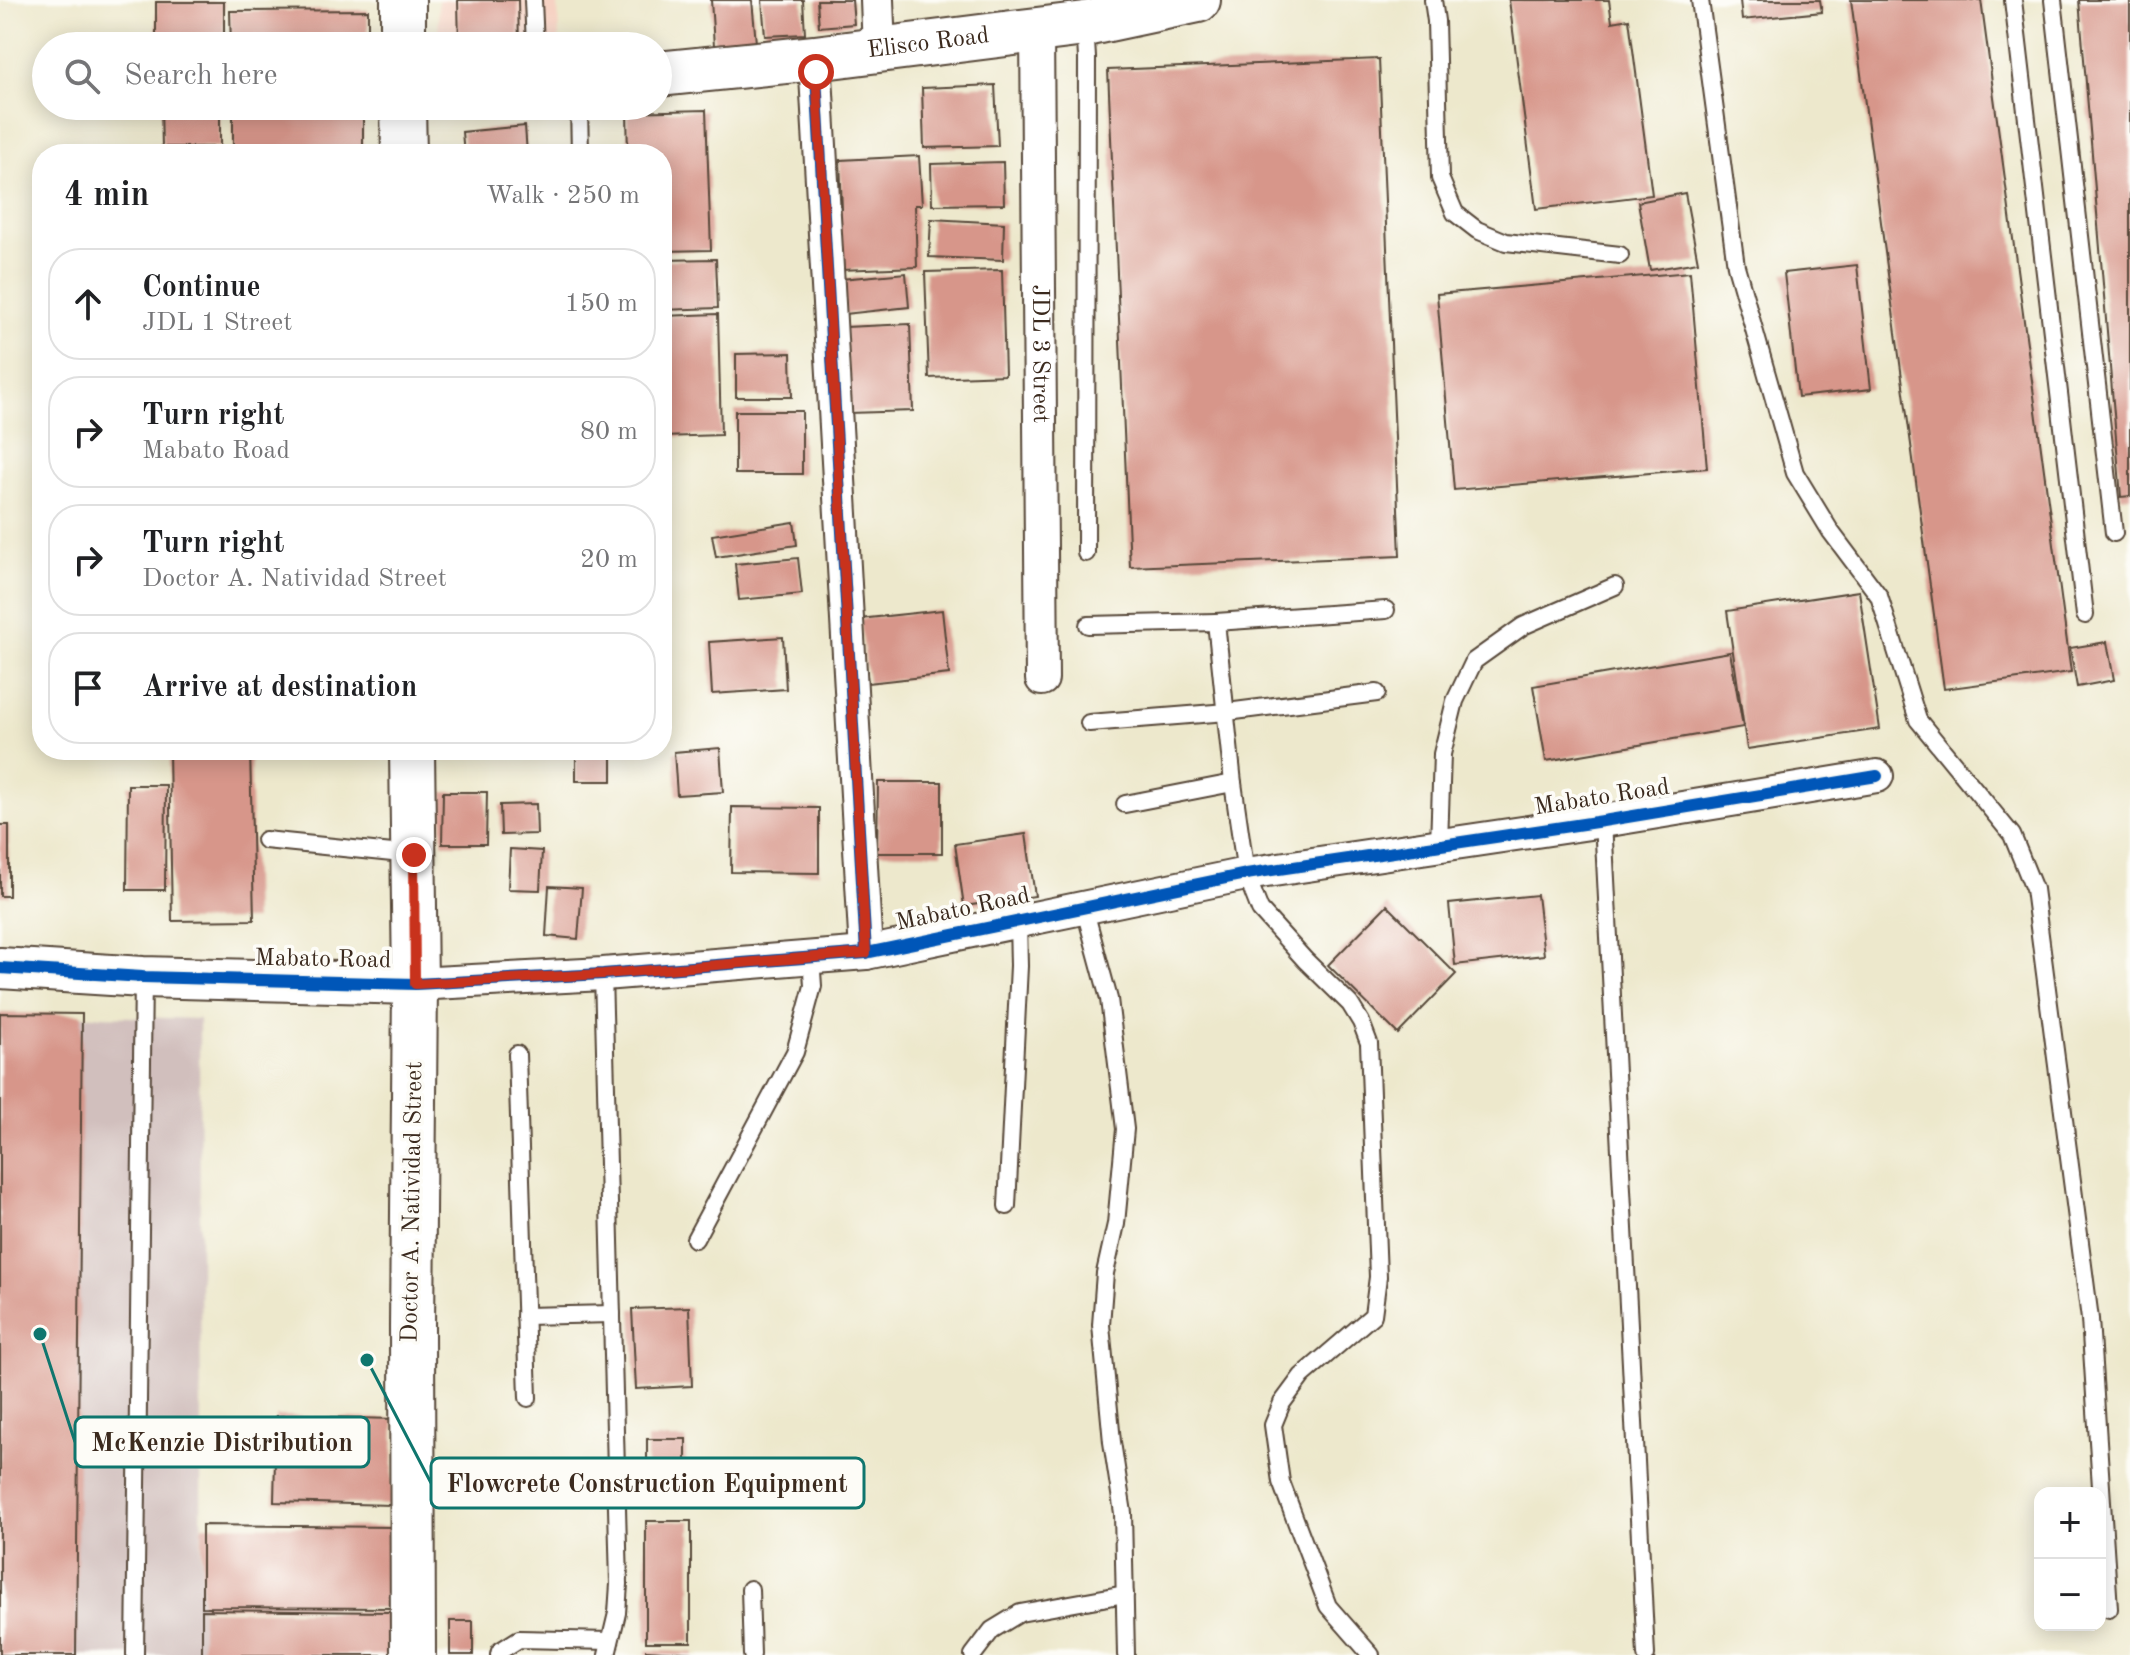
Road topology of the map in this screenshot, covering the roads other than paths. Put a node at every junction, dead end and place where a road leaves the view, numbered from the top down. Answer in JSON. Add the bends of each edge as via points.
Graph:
{"nodes":[{"id":1,"x":403,"y":0,"type":"edge"},
{"id":2,"x":533,"y":0,"type":"edge"},
{"id":3,"x":877,"y":0,"type":"edge"},
{"id":4,"x":1198,"y":0,"type":"edge"},
{"id":5,"x":1433,"y":0,"type":"edge"},
{"id":6,"x":1700,"y":0,"type":"edge"},
{"id":7,"x":2013,"y":0,"type":"edge"},
{"id":8,"x":2053,"y":0,"type":"edge"},
{"id":9,"x":1127,"y":7,"type":"edge"},
{"id":10,"x":1085,"y":24,"type":"junction"},
{"id":11,"x":1037,"y":30,"type":"junction"},
{"id":12,"x":403,"y":32,"type":"edge"},
{"id":13,"x":534,"y":32,"type":"edge"},
{"id":14,"x":879,"y":50,"type":"junction"},
{"id":15,"x":815,"y":58,"type":"junction"},
{"id":16,"x":672,"y":73,"type":"edge"},
{"id":17,"x":403,"y":120,"type":"edge"},
{"id":18,"x":579,"y":120,"type":"edge"},
{"id":19,"x":404,"y":144,"type":"edge"},
{"id":20,"x":580,"y":144,"type":"edge"},
{"id":21,"x":1620,"y":255,"type":"dead end"},
{"id":22,"x":2114,"y":533,"type":"dead end"},
{"id":23,"x":1086,"y":553,"type":"dead end"},
{"id":24,"x":1615,"y":586,"type":"dead end"},
{"id":25,"x":1386,"y":610,"type":"dead end"},
{"id":26,"x":2085,"y":615,"type":"dead end"},
{"id":27,"x":1216,"y":622,"type":"junction"},
{"id":28,"x":1088,"y":625,"type":"dead end"},
{"id":29,"x":1042,"y":679,"type":"dead end"},
{"id":30,"x":1377,"y":693,"type":"dead end"},
{"id":31,"x":1227,"y":712,"type":"junction"},
{"id":32,"x":1089,"y":723,"type":"dead end"},
{"id":33,"x":412,"y":760,"type":"edge"},
{"id":34,"x":1877,"y":776,"type":"dead end"},
{"id":35,"x":1233,"y":783,"type":"junction"},
{"id":36,"x":1125,"y":804,"type":"dead end"},
{"id":37,"x":1603,"y":821,"type":"junction"},
{"id":38,"x":265,"y":840,"type":"dead end"},
{"id":39,"x":1439,"y":844,"type":"junction"},
{"id":40,"x":414,"y":855,"type":"junction"},
{"id":41,"x":1246,"y":874,"type":"junction"},
{"id":42,"x":1084,"y":907,"type":"junction"},
{"id":43,"x":1018,"y":921,"type":"junction"},
{"id":44,"x":866,"y":953,"type":"junction"},
{"id":45,"x":811,"y":957,"type":"junction"},
{"id":46,"x":0,"y":968,"type":"edge"},
{"id":47,"x":603,"y":974,"type":"junction"},
{"id":48,"x":143,"y":977,"type":"junction"},
{"id":49,"x":415,"y":984,"type":"junction"},
{"id":50,"x":517,"y":1054,"type":"dead end"},
{"id":51,"x":1007,"y":1206,"type":"dead end"},
{"id":52,"x":695,"y":1239,"type":"dead end"},
{"id":53,"x":612,"y":1314,"type":"junction"},
{"id":54,"x":525,"y":1316,"type":"junction"},
{"id":55,"x":528,"y":1398,"type":"dead end"},
{"id":56,"x":750,"y":1589,"type":"dead end"},
{"id":57,"x":1125,"y":1594,"type":"junction"},
{"id":58,"x":2109,"y":1609,"type":"dead end"},
{"id":59,"x":608,"y":1648,"type":"edge"},
{"id":60,"x":135,"y":1655,"type":"edge"},
{"id":61,"x":413,"y":1655,"type":"edge"},
{"id":62,"x":499,"y":1655,"type":"edge"},
{"id":63,"x":752,"y":1655,"type":"edge"},
{"id":64,"x":973,"y":1655,"type":"edge"},
{"id":65,"x":1126,"y":1655,"type":"edge"},
{"id":66,"x":1371,"y":1655,"type":"edge"},
{"id":67,"x":1646,"y":1655,"type":"edge"}],
"edges":[{"from":1,"to":12,"type":"main road"},
{"from":2,"to":13,"type":"lane"},
{"from":3,"to":14,"type":"street"},
{"from":4,"to":9,"type":"main road","name":"Elisco Road"},
{"from":5,"to":21,"type":"lane","via":[[1440,178],[1455,213],[1506,242]]},
{"from":6,"to":58,"type":"lane","via":[[1736,266],[1795,473],[1879,596],[1918,720],[2012,835],[2034,889],[2090,1319]]},
{"from":7,"to":26,"type":"lane"},
{"from":8,"to":22,"type":"lane"},
{"from":9,"to":10,"type":"main road","name":"Elisco Road"},
{"from":10,"to":11,"type":"main road","name":"Elisco Road"},
{"from":10,"to":23,"type":"lane"},
{"from":11,"to":14,"type":"main road","name":"Elisco Road"},
{"from":11,"to":29,"type":"street","name":"JDL 3 Street"},
{"from":14,"to":15,"type":"main road","name":"Elisco Road"},
{"from":15,"to":16,"type":"main road","name":"Elisco Road"},
{"from":15,"to":44,"type":"street"},
{"from":17,"to":19,"type":"main road"},
{"from":18,"to":20,"type":"lane"},
{"from":24,"to":39,"type":"lane","via":[[1523,626],[1474,661],[1455,701],[1442,754]]},
{"from":25,"to":27,"type":"lane"},
{"from":27,"to":28,"type":"lane"},
{"from":27,"to":31,"type":"lane"},
{"from":30,"to":31,"type":"lane"},
{"from":31,"to":32,"type":"lane"},
{"from":31,"to":35,"type":"lane"},
{"from":33,"to":40,"type":"main road","name":"Doctor A. Natividad Street"},
{"from":34,"to":37,"type":"street","name":"Mabato Road"},
{"from":35,"to":36,"type":"lane"},
{"from":35,"to":41,"type":"lane"},
{"from":37,"to":39,"type":"street","name":"Mabato Road"},
{"from":37,"to":67,"type":"lane"},
{"from":38,"to":40,"type":"lane"},
{"from":39,"to":41,"type":"street","name":"Mabato Road"},
{"from":40,"to":49,"type":"main road","name":"Doctor A. Natividad Street"},
{"from":41,"to":42,"type":"street","name":"Mabato Road"},
{"from":41,"to":66,"type":"lane","via":[[1260,910],[1350,1004],[1369,1043],[1378,1277],[1373,1315],[1302,1376],[1273,1425],[1281,1482],[1328,1606]]},
{"from":42,"to":43,"type":"street","name":"Mabato Road"},
{"from":42,"to":57,"type":"lane","via":[[1109,999],[1125,1129],[1101,1325],[1123,1513]]},
{"from":43,"to":44,"type":"street","name":"Mabato Road"},
{"from":43,"to":51,"type":"lane"},
{"from":44,"to":45,"type":"street","name":"Mabato Road"},
{"from":45,"to":47,"type":"street","name":"Mabato Road"},
{"from":45,"to":52,"type":"lane","via":[[813,986],[795,1052]]},
{"from":46,"to":48,"type":"street","name":"Mabato Road"},
{"from":47,"to":49,"type":"street","name":"Mabato Road"},
{"from":47,"to":53,"type":"lane"},
{"from":48,"to":49,"type":"street","name":"Mabato Road"},
{"from":48,"to":60,"type":"lane"},
{"from":49,"to":61,"type":"main road","name":"Doctor A. Natividad Street"},
{"from":50,"to":54,"type":"lane"},
{"from":53,"to":54,"type":"lane"},
{"from":53,"to":59,"type":"lane","via":[[619,1584]]},
{"from":54,"to":55,"type":"lane"},
{"from":56,"to":63,"type":"lane"},
{"from":57,"to":64,"type":"lane","via":[[1020,1613],[992,1630]]},
{"from":57,"to":65,"type":"lane"},
{"from":59,"to":62,"type":"lane","via":[[519,1639]]}]}
